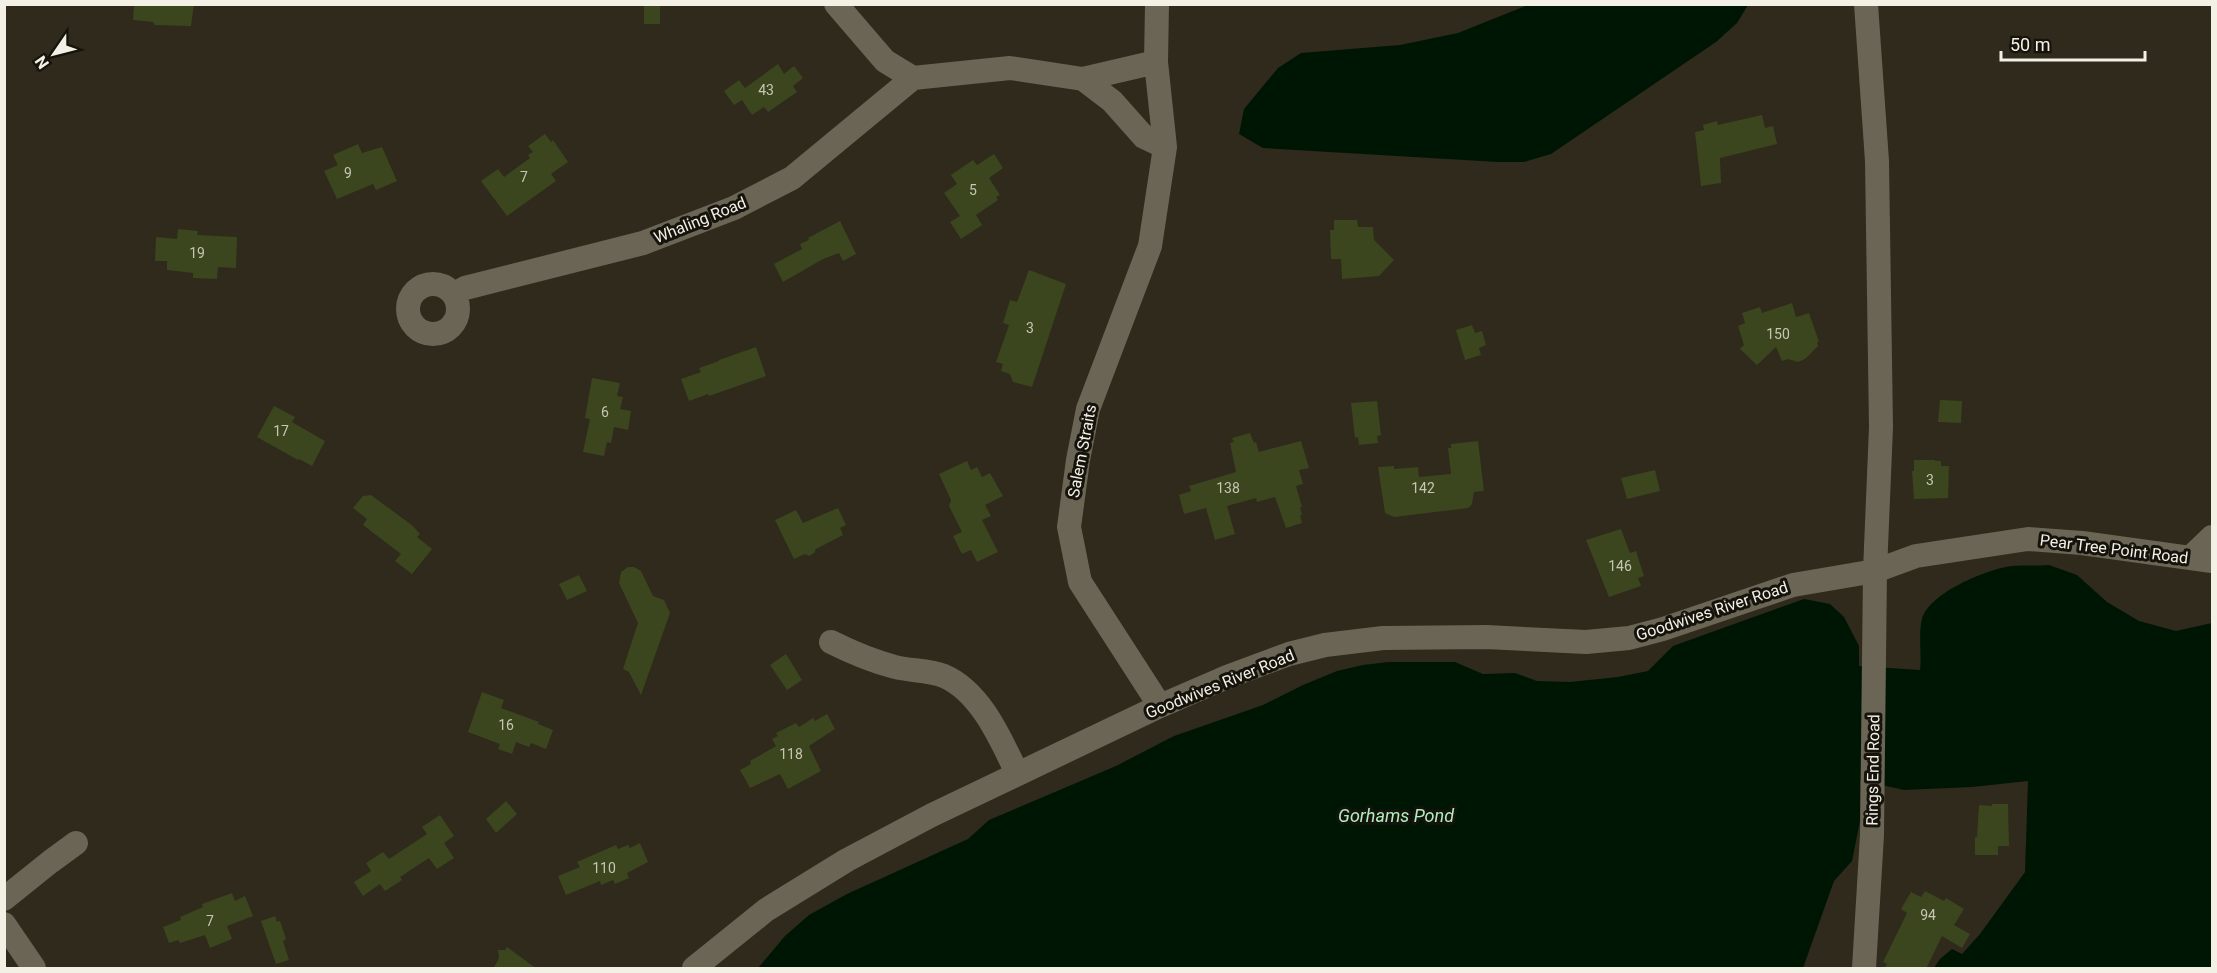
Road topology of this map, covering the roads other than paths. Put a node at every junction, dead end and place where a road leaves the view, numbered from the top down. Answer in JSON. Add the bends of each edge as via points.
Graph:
{"nodes":[{"id":1,"x":836,"y":4,"type":"edge"},
{"id":2,"x":1157,"y":4,"type":"edge"},
{"id":3,"x":1866,"y":4,"type":"edge"},
{"id":4,"x":1156,"y":62,"type":"junction"},
{"id":5,"x":913,"y":78,"type":"junction"},
{"id":6,"x":1083,"y":79,"type":"junction"},
{"id":7,"x":1165,"y":147,"type":"junction"},
{"id":8,"x":454,"y":294,"type":"dead end"},
{"id":9,"x":2212,"y":537,"type":"edge"},
{"id":10,"x":2201,"y":559,"type":"edge"},
{"id":11,"x":1875,"y":571,"type":"junction"},
{"id":12,"x":831,"y":642,"type":"dead end"},
{"id":13,"x":1160,"y":706,"type":"junction"},
{"id":14,"x":1017,"y":773,"type":"junction"},
{"id":15,"x":76,"y":843,"type":"dead end"},
{"id":16,"x":4,"y":900,"type":"edge"},
{"id":17,"x":4,"y":924,"type":"edge"},
{"id":18,"x":34,"y":969,"type":"edge"},
{"id":19,"x":694,"y":969,"type":"edge"},
{"id":20,"x":1864,"y":969,"type":"edge"}],
"edges":[{"from":1,"to":5,"type":"street","via":[[885,62]]},
{"from":2,"to":4,"type":"street","name":"Salem Straits"},
{"from":3,"to":11,"type":"street","name":"Rings End Road","via":[[1877,161],[1881,416]]},
{"from":4,"to":6,"type":"street"},
{"from":4,"to":7,"type":"street","name":"Salem Straits"},
{"from":5,"to":6,"type":"street","via":[[1010,68]]},
{"from":5,"to":8,"type":"street","name":"Whaling Road","via":[[792,178],[734,208],[643,243]]},
{"from":6,"to":7,"type":"street","via":[[1112,101],[1144,137]]},
{"from":7,"to":13,"type":"street","name":"Salem Straits","via":[[1150,246],[1088,409],[1069,527],[1080,582]]},
{"from":9,"to":10,"type":"street"},
{"from":10,"to":11,"type":"street","name":"Pear Tree Point Road","via":[[2028,538],[1916,556]]},
{"from":11,"to":13,"type":"street","name":"Goodwives River Road","via":[[1793,585],[1629,638],[1586,642],[1486,637],[1383,638],[1325,645],[1268,662]]},
{"from":11,"to":20,"type":"street","name":"Rings End Road","via":[[1872,835]]},
{"from":12,"to":14,"type":"street","via":[[873,661],[932,672],[958,685],[984,714]]},
{"from":13,"to":14,"type":"street","name":"Goodwives River Road"},
{"from":14,"to":19,"type":"street","name":"Goodwives River Road","via":[[827,872],[766,910]]},
{"from":15,"to":16,"type":"street"},
{"from":17,"to":18,"type":"street"}]}
